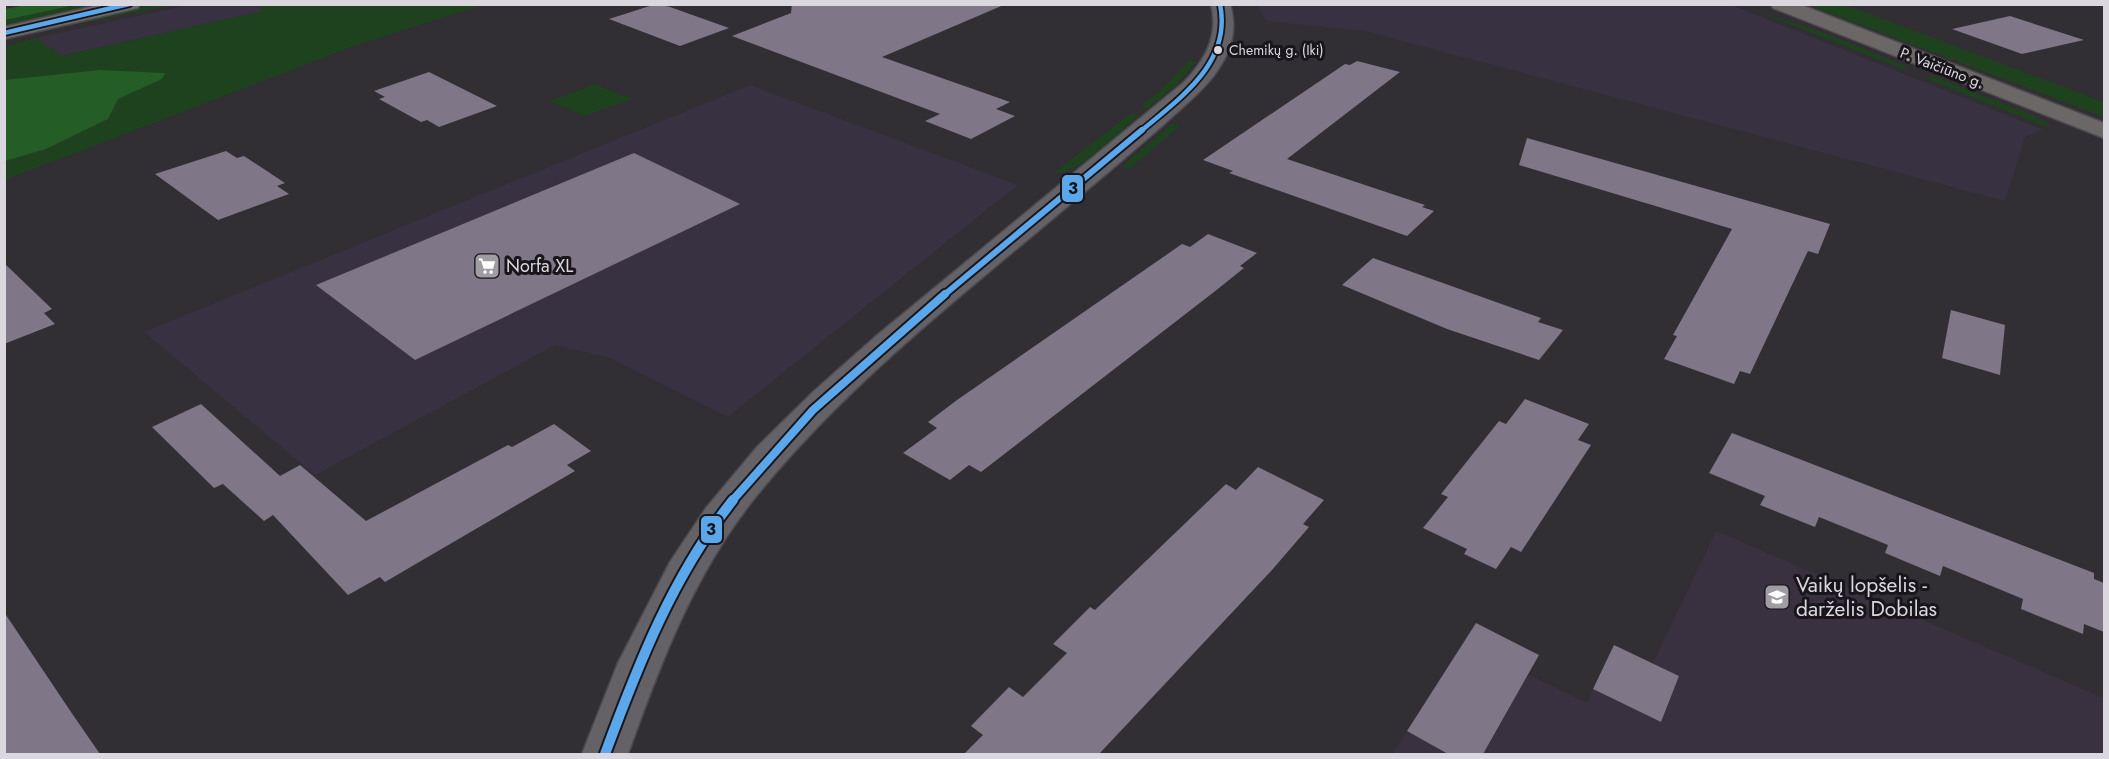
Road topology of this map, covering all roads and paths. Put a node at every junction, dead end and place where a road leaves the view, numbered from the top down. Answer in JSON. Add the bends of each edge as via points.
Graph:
{"nodes":[{"id":1,"x":131,"y":4,"type":"edge"},
{"id":2,"x":1220,"y":4,"type":"edge"},
{"id":3,"x":1780,"y":4,"type":"edge"},
{"id":4,"x":4,"y":33,"type":"edge"},
{"id":5,"x":2104,"y":131,"type":"edge"},
{"id":6,"x":605,"y":754,"type":"edge"}],
"edges":[{"from":1,"to":4,"type":"main road"},
{"from":2,"to":6,"type":"street","via":[[1226,23],[1224,40],[1207,71],[1191,88],[866,361],[800,423],[725,510],[669,602],[625,697]]},
{"from":3,"to":5,"type":"main road","name":"P. Vaičiūno g."}]}
